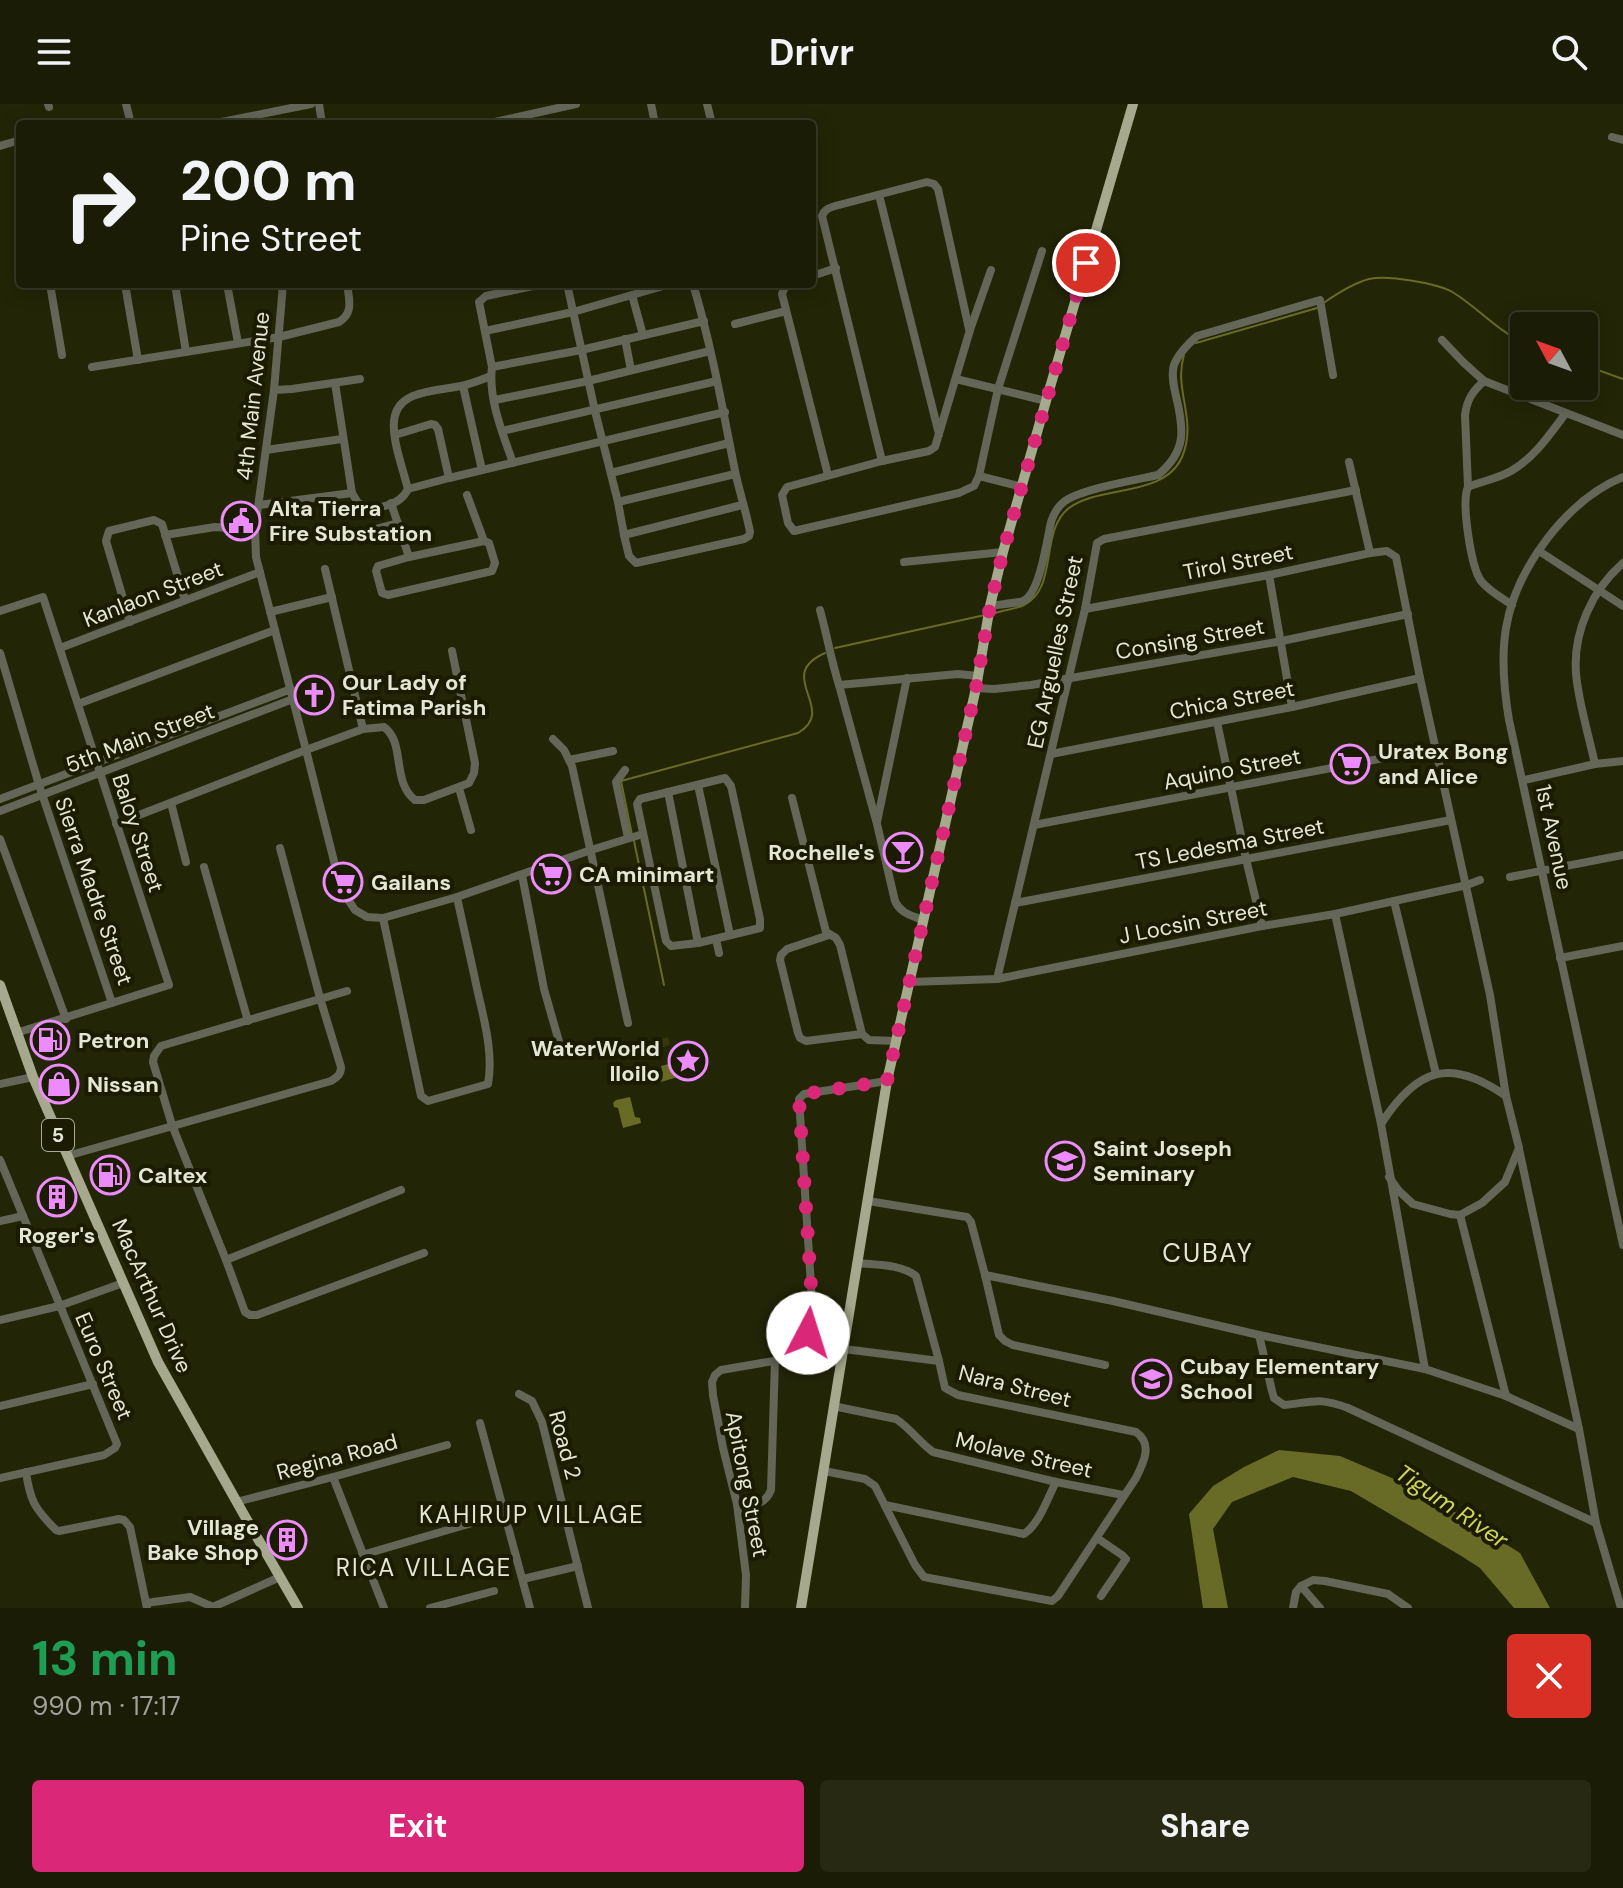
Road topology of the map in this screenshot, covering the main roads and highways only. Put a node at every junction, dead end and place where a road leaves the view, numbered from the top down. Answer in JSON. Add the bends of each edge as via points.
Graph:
{"nodes":[{"id":1,"x":1133,"y":104,"type":"edge"},
{"id":2,"x":0,"y":985,"type":"edge"},
{"id":3,"x":298,"y":1608,"type":"edge"},
{"id":4,"x":801,"y":1608,"type":"edge"}],
"edges":[{"from":1,"to":4,"type":"main road","via":[[990,610],[887,1081]]},
{"from":2,"to":3,"type":"main road","name":"MacArthur Drive","number":"5","via":[[33,1077],[164,1374]]}]}
